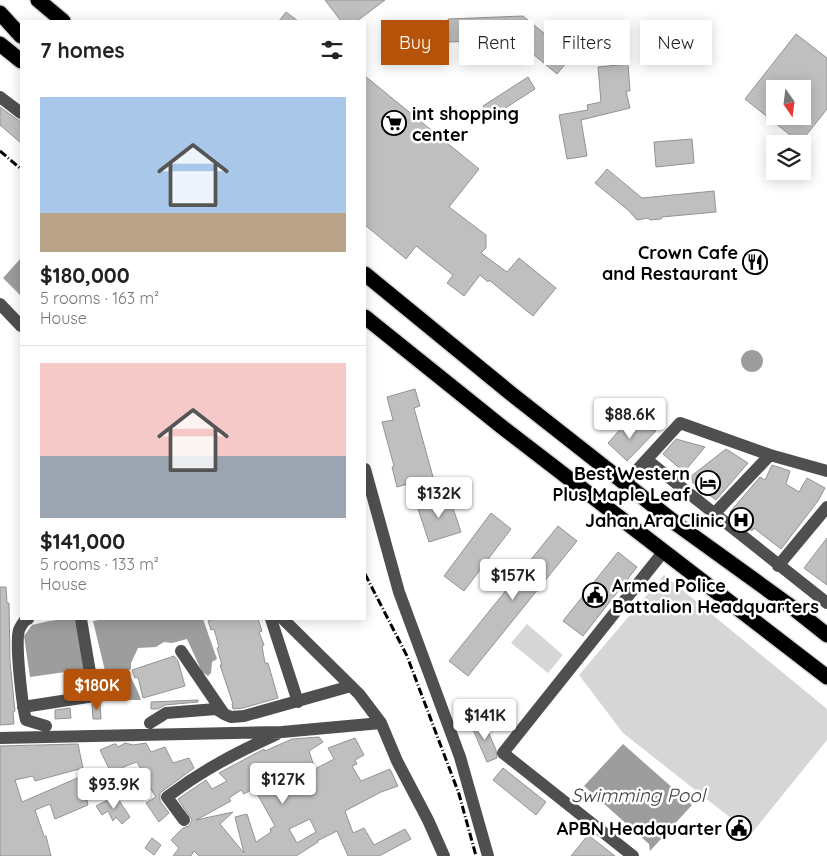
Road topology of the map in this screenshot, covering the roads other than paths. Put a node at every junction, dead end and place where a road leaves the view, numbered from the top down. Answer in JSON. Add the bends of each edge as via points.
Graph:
{"nodes":[{"id":1,"x":38,"y":0,"type":"edge"},
{"id":2,"x":0,"y":13,"type":"edge"},
{"id":3,"x":61,"y":20,"type":"edge"},
{"id":4,"x":20,"y":35,"type":"edge"},
{"id":5,"x":0,"y":44,"type":"edge"},
{"id":6,"x":20,"y":60,"type":"edge"},
{"id":7,"x":0,"y":97,"type":"edge"},
{"id":8,"x":20,"y":112,"type":"edge"},
{"id":9,"x":366,"y":275,"type":"edge"},
{"id":10,"x":0,"y":304,"type":"edge"},
{"id":11,"x":366,"y":318,"type":"edge"},
{"id":12,"x":20,"y":325,"type":"edge"},
{"id":13,"x":770,"y":455,"type":"junction"},
{"id":14,"x":647,"y":460,"type":"junction"},
{"id":15,"x":827,"y":472,"type":"edge"},
{"id":16,"x":366,"y":473,"type":"edge"},
{"id":17,"x":625,"y":483,"type":"junction"},
{"id":18,"x":827,"y":507,"type":"edge"},
{"id":19,"x":714,"y":514,"type":"junction"},
{"id":20,"x":664,"y":551,"type":"junction"},
{"id":21,"x":778,"y":566,"type":"junction"},
{"id":22,"x":827,"y":603,"type":"edge"},
{"id":23,"x":25,"y":620,"type":"edge"},
{"id":24,"x":81,"y":620,"type":"edge"},
{"id":25,"x":271,"y":620,"type":"edge"},
{"id":26,"x":284,"y":620,"type":"edge"},
{"id":27,"x":827,"y":635,"type":"edge"},
{"id":28,"x":181,"y":651,"type":"dead end"},
{"id":29,"x":827,"y":677,"type":"edge"},
{"id":30,"x":351,"y":686,"type":"junction"},
{"id":31,"x":298,"y":702,"type":"junction"},
{"id":32,"x":23,"y":707,"type":"junction"},
{"id":33,"x":224,"y":714,"type":"junction"},
{"id":34,"x":150,"y":722,"type":"dead end"},
{"id":35,"x":381,"y":723,"type":"junction"},
{"id":36,"x":46,"y":726,"type":"dead end"},
{"id":37,"x":282,"y":732,"type":"junction"},
{"id":38,"x":0,"y":738,"type":"edge"},
{"id":39,"x":184,"y":820,"type":"dead end"},
{"id":40,"x":444,"y":856,"type":"edge"},
{"id":41,"x":488,"y":856,"type":"edge"},
{"id":42,"x":633,"y":856,"type":"edge"}],
"edges":[{"from":1,"to":3,"type":"highway"},
{"from":2,"to":4,"type":"highway"},
{"from":5,"to":6,"type":"highway"},
{"from":7,"to":8,"type":"street"},
{"from":9,"to":17,"type":"highway"},
{"from":10,"to":12,"type":"street"},
{"from":11,"to":20,"type":"highway"},
{"from":13,"to":14,"type":"street","via":[[680,423]]},
{"from":13,"to":15,"type":"street"},
{"from":13,"to":19,"type":"street"},
{"from":14,"to":17,"type":"street"},
{"from":14,"to":19,"type":"street"},
{"from":16,"to":41,"type":"street","via":[[399,592],[460,758]]},
{"from":17,"to":27,"type":"highway"},
{"from":18,"to":21,"type":"street"},
{"from":19,"to":21,"type":"street"},
{"from":20,"to":29,"type":"highway"},
{"from":20,"to":42,"type":"street","via":[[503,754]]},
{"from":21,"to":22,"type":"street"},
{"from":23,"to":32,"type":"street","via":[[19,629],[18,644]]},
{"from":24,"to":32,"type":"street","via":[[94,696]]},
{"from":25,"to":31,"type":"street"},
{"from":26,"to":30,"type":"street"},
{"from":28,"to":33,"type":"street"},
{"from":30,"to":31,"type":"street"},
{"from":30,"to":35,"type":"street"},
{"from":31,"to":33,"type":"street","via":[[244,716]]},
{"from":32,"to":36,"type":"street","via":[[26,720]]},
{"from":33,"to":34,"type":"street","via":[[216,709],[166,713]]},
{"from":35,"to":37,"type":"street"},
{"from":35,"to":40,"type":"street"},
{"from":37,"to":38,"type":"street"},
{"from":37,"to":39,"type":"street","via":[[212,766],[168,796]]}]}
